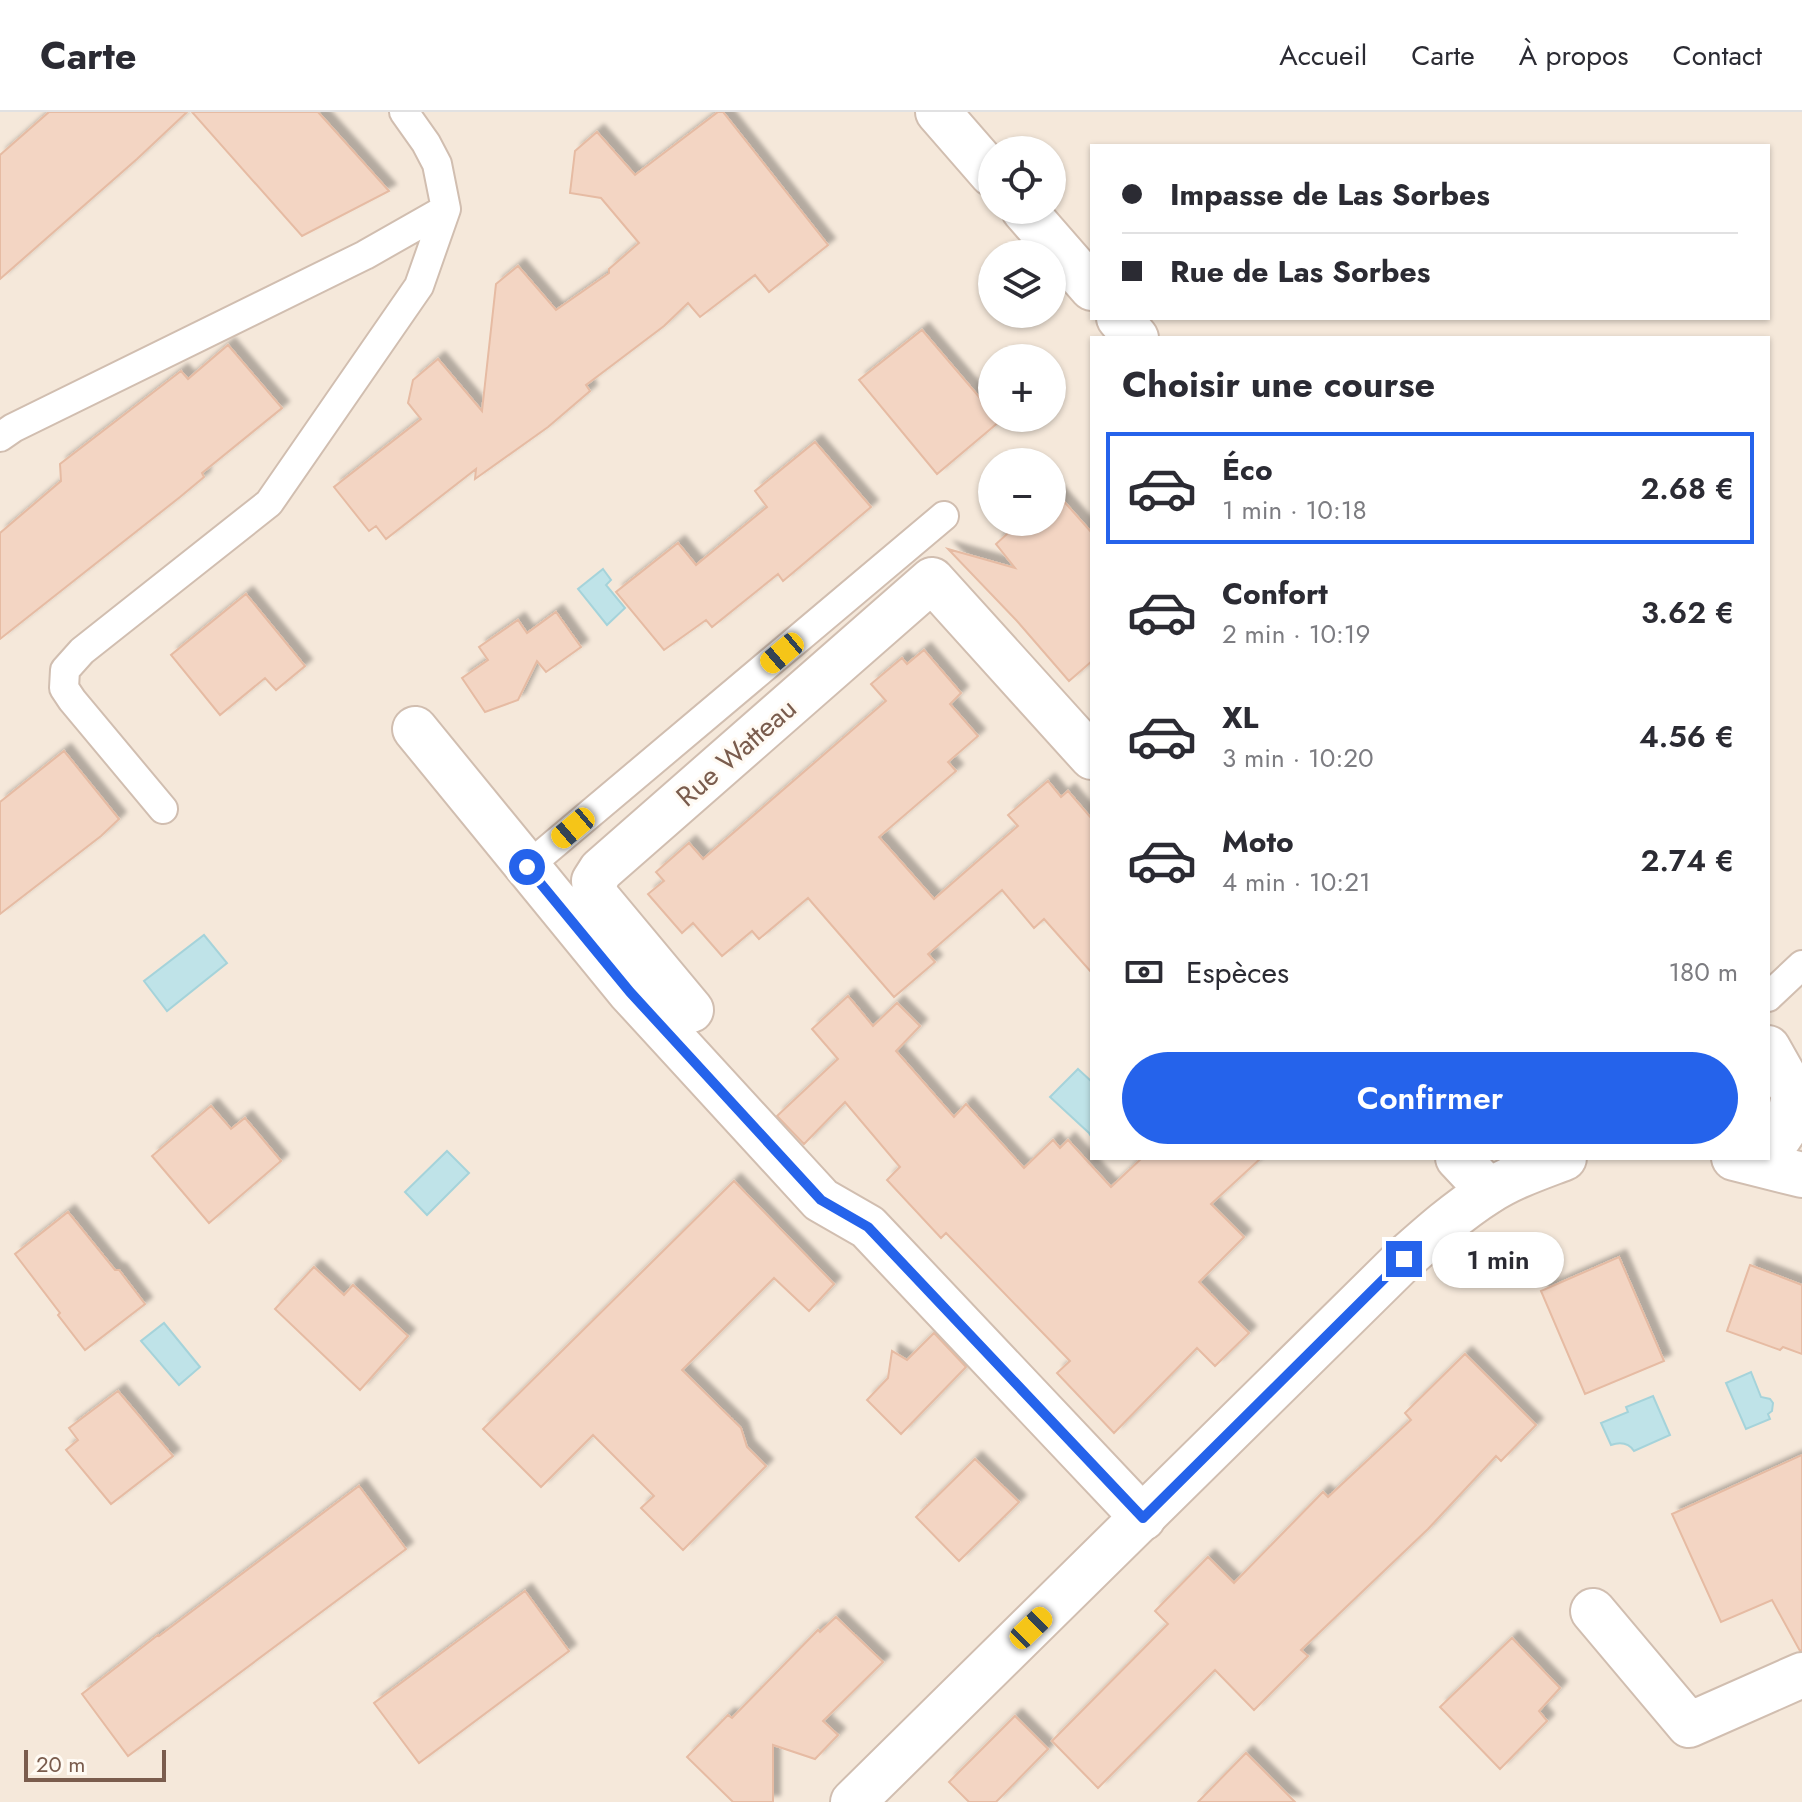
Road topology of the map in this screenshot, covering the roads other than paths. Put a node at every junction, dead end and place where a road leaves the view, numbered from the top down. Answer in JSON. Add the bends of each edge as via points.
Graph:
{"nodes":[{"id":1,"x":404,"y":112,"type":"edge"},
{"id":2,"x":938,"y":112,"type":"edge"},
{"id":3,"x":978,"y":158,"type":"edge"},
{"id":4,"x":446,"y":209,"type":"junction"},
{"id":5,"x":1036,"y":224,"type":"edge"},
{"id":6,"x":1090,"y":286,"type":"edge"},
{"id":7,"x":1121,"y":320,"type":"edge"},
{"id":8,"x":1134,"y":336,"type":"edge"},
{"id":9,"x":0,"y":437,"type":"edge"},
{"id":10,"x":944,"y":516,"type":"dead end"},
{"id":11,"x":415,"y":729,"type":"dead end"},
{"id":12,"x":1090,"y":755,"type":"edge"},
{"id":13,"x":163,"y":809,"type":"dead end"},
{"id":14,"x":527,"y":867,"type":"junction"},
{"id":15,"x":1802,"y":965,"type":"edge"},
{"id":16,"x":1770,"y":995,"type":"edge"},
{"id":17,"x":691,"y":1010,"type":"dead end"},
{"id":18,"x":1770,"y":1051,"type":"edge"},
{"id":19,"x":1798,"y":1099,"type":"edge"},
{"id":20,"x":1770,"y":1145,"type":"edge"},
{"id":21,"x":1460,"y":1160,"type":"edge"},
{"id":22,"x":1559,"y":1160,"type":"edge"},
{"id":23,"x":1761,"y":1160,"type":"edge"},
{"id":24,"x":1802,"y":1175,"type":"edge"},
{"id":25,"x":1489,"y":1191,"type":"junction"},
{"id":26,"x":1143,"y":1518,"type":"junction"},
{"id":27,"x":1593,"y":1611,"type":"dead end"},
{"id":28,"x":1802,"y":1675,"type":"edge"},
{"id":29,"x":853,"y":1802,"type":"edge"}],
"edges":[{"from":1,"to":4,"type":"lane","via":[[437,164]]},
{"from":2,"to":3,"type":"street"},
{"from":4,"to":9,"type":"lane","via":[[365,255]]},
{"from":4,"to":13,"type":"lane","via":[[419,286],[269,503],[65,670],[64,688],[72,700]]},
{"from":5,"to":6,"type":"street"},
{"from":7,"to":8,"type":"street"},
{"from":10,"to":14,"type":"lane"},
{"from":11,"to":14,"type":"street"},
{"from":12,"to":17,"type":"street","name":"Rue Watteau","via":[[932,580],[594,881],[596,896]]},
{"from":14,"to":26,"type":"street","via":[[630,992],[821,1200],[868,1227]]},
{"from":15,"to":16,"type":"lane"},
{"from":18,"to":19,"type":"street"},
{"from":19,"to":20,"type":"street"},
{"from":21,"to":25,"type":"street"},
{"from":22,"to":25,"type":"street"},
{"from":23,"to":24,"type":"street"},
{"from":25,"to":26,"type":"street","via":[[1404,1259]]},
{"from":26,"to":29,"type":"street"},
{"from":27,"to":28,"type":"street","via":[[1689,1725]]}]}
